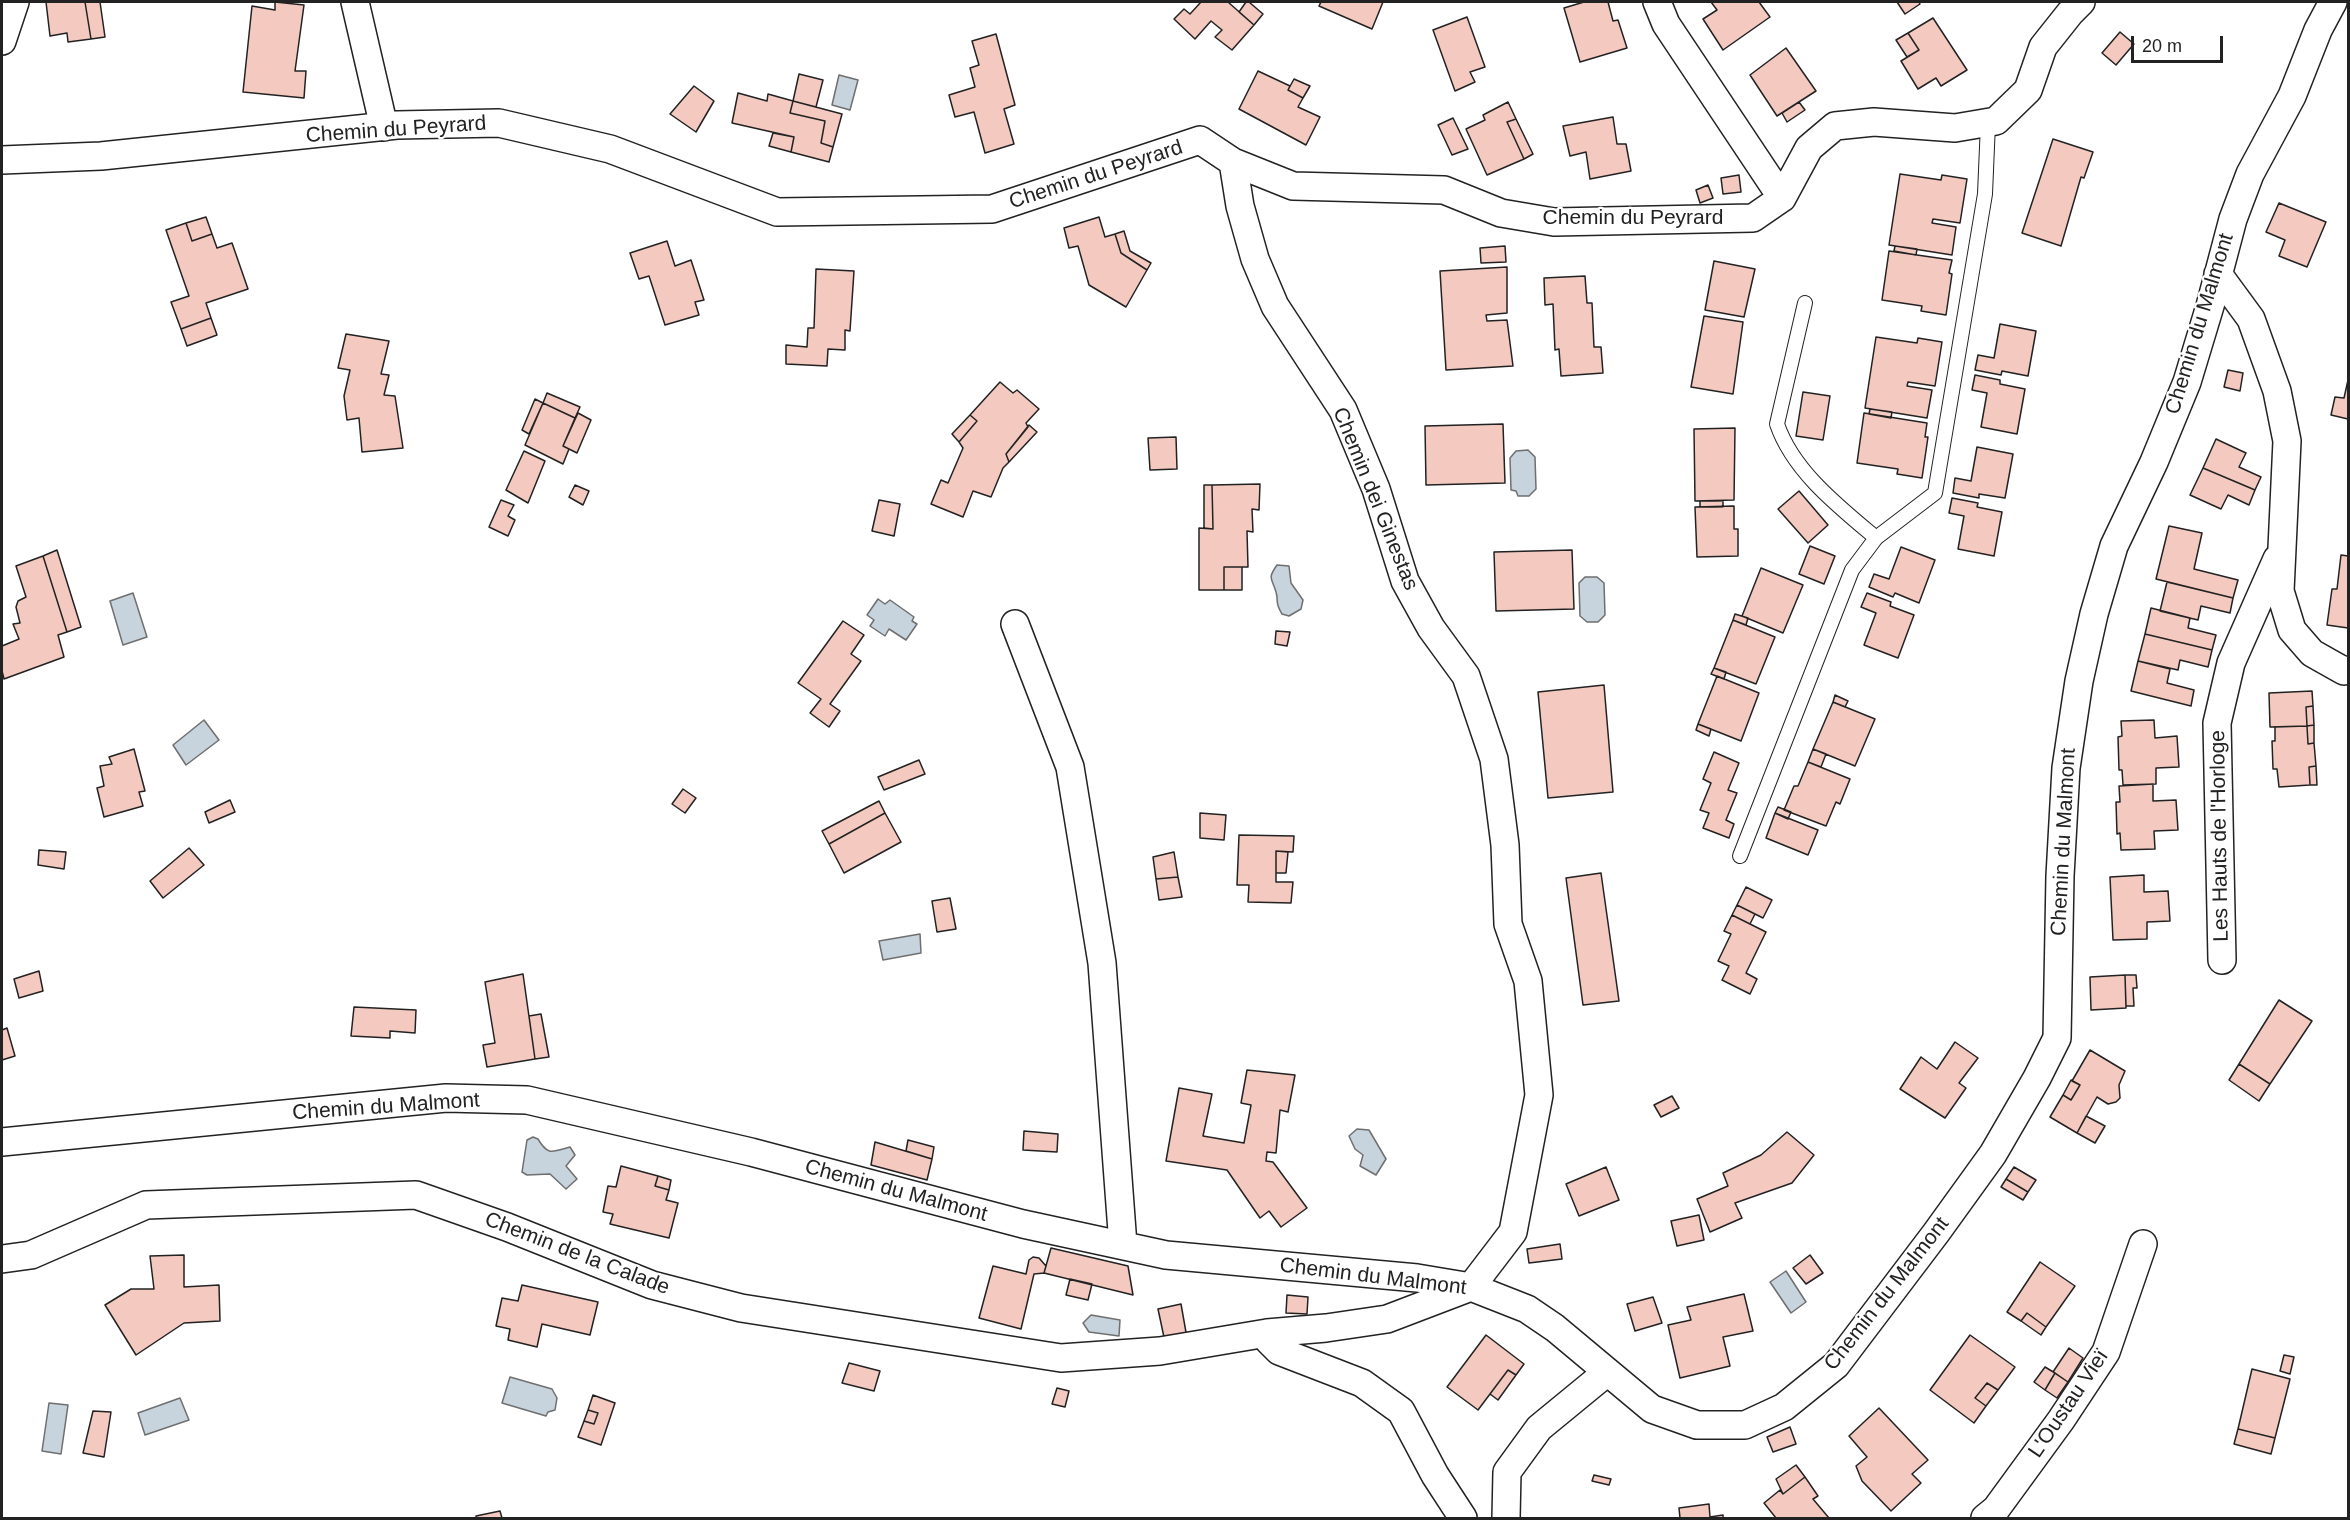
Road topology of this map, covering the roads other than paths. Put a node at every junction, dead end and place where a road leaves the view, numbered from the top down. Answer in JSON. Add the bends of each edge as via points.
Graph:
{"nodes":[{"id":1,"x":15,"y":2,"type":"edge"},
{"id":2,"x":355,"y":2,"type":"edge"},
{"id":3,"x":1657,"y":2,"type":"edge"},
{"id":4,"x":2081,"y":2,"type":"edge"},
{"id":5,"x":2333,"y":2,"type":"edge"},
{"id":6,"x":2,"y":41,"type":"edge"},
{"id":7,"x":1988,"y":123,"type":"junction"},
{"id":8,"x":384,"y":127,"type":"junction"},
{"id":9,"x":2,"y":160,"type":"edge"},
{"id":10,"x":1233,"y":162,"type":"junction"},
{"id":11,"x":1782,"y":198,"type":"junction"},
{"id":12,"x":2218,"y":274,"type":"junction"},
{"id":13,"x":1805,"y":303,"type":"dead end"},
{"id":14,"x":1876,"y":538,"type":"junction"},
{"id":15,"x":2283,"y":544,"type":"junction"},
{"id":16,"x":1015,"y":624,"type":"dead end"},
{"id":17,"x":2349,"y":670,"type":"edge"},
{"id":18,"x":1740,"y":856,"type":"dead end"},
{"id":19,"x":2222,"y":960,"type":"dead end"},
{"id":20,"x":2,"y":1142,"type":"edge"},
{"id":21,"x":2143,"y":1244,"type":"dead end"},
{"id":22,"x":1123,"y":1245,"type":"junction"},
{"id":23,"x":2,"y":1259,"type":"edge"},
{"id":24,"x":1471,"y":1287,"type":"junction"},
{"id":25,"x":1267,"y":1334,"type":"junction"},
{"id":26,"x":1606,"y":1373,"type":"junction"},
{"id":27,"x":1463,"y":1518,"type":"edge"},
{"id":28,"x":1506,"y":1518,"type":"edge"},
{"id":29,"x":1985,"y":1518,"type":"edge"}],
"edges":[{"from":1,"to":6,"type":"street"},
{"from":2,"to":8,"type":"street"},
{"from":3,"to":11,"type":"street","via":[[1666,24]]},
{"from":4,"to":7,"type":"street","name":"Chemin du Peyrard","via":[[2043,47],[2028,90],[1996,121]]},
{"from":5,"to":12,"type":"street","name":"Chemin du Malmont","via":[[2292,96],[2250,174]]},
{"from":7,"to":11,"type":"street","name":"Chemin du Peyrard","via":[[1955,128],[1874,122],[1835,126],[1809,148]]},
{"from":7,"to":14,"type":"lane","via":[[1985,194],[1935,493]]},
{"from":8,"to":9,"type":"street","name":"Chemin du Peyrard","via":[[101,156]]},
{"from":8,"to":10,"type":"street","name":"Chemin du Peyrard","via":[[499,123],[610,149],[777,212],[993,209],[1200,140]]},
{"from":10,"to":11,"type":"street","name":"Chemin du Peyrard","via":[[1293,186],[1443,190],[1501,213],[1554,222],[1753,218]]},
{"from":10,"to":24,"type":"street","name":"Chemin dei Ginestas","via":[[1240,207],[1255,259],[1275,306],[1342,410],[1376,489],[1405,581],[1431,628],[1466,676],[1494,759],[1505,845],[1508,924],[1528,981],[1539,1095],[1513,1232]]},
{"from":12,"to":15,"type":"street","name":"Les Hauts de l'Horloge","via":[[2251,319],[2277,391],[2287,441]]},
{"from":12,"to":26,"type":"street","name":"Chemin du Malmont","via":[[2187,382],[2114,546],[2094,614],[2066,768],[2057,1038],[2037,1078],[1993,1154],[1836,1365],[1791,1402],[1745,1425],[1697,1425],[1652,1409]]},
{"from":13,"to":14,"type":"lane","via":[[1777,424],[1783,442],[1812,480]]},
{"from":14,"to":18,"type":"lane","via":[[1852,570]]},
{"from":15,"to":17,"type":"street","name":"Les Hauts de l'Horloge","via":[[2280,591],[2292,630],[2312,653]]},
{"from":15,"to":19,"type":"street","name":"Les Hauts de l'Horloge","via":[[2231,663],[2217,723]]},
{"from":16,"to":22,"type":"street","via":[[1070,767],[1102,963]]},
{"from":20,"to":22,"type":"street","name":"Chemin du Malmont","via":[[446,1098],[527,1100],[751,1152],[1023,1224]]},
{"from":21,"to":29,"type":"street","name":"L'Oustau Vieï","via":[[2106,1352],[2061,1420],[1996,1509]]},
{"from":22,"to":24,"type":"street","name":"Chemin du Malmont","via":[[1166,1255],[1416,1278]]},
{"from":23,"to":25,"type":"street","name":"Chemin de la Calade","via":[[31,1255],[146,1205],[416,1195],[652,1285],[741,1308],[1061,1358],[1160,1351]]},
{"from":24,"to":25,"type":"street","name":"Chemin de la Calade","via":[[1387,1319]]},
{"from":24,"to":26,"type":"street","name":"Chemin du Malmont","via":[[1527,1309]]},
{"from":25,"to":27,"type":"street","via":[[1279,1352],[1362,1383],[1401,1411]]},
{"from":26,"to":28,"type":"street","via":[[1539,1428],[1507,1472]]}]}
